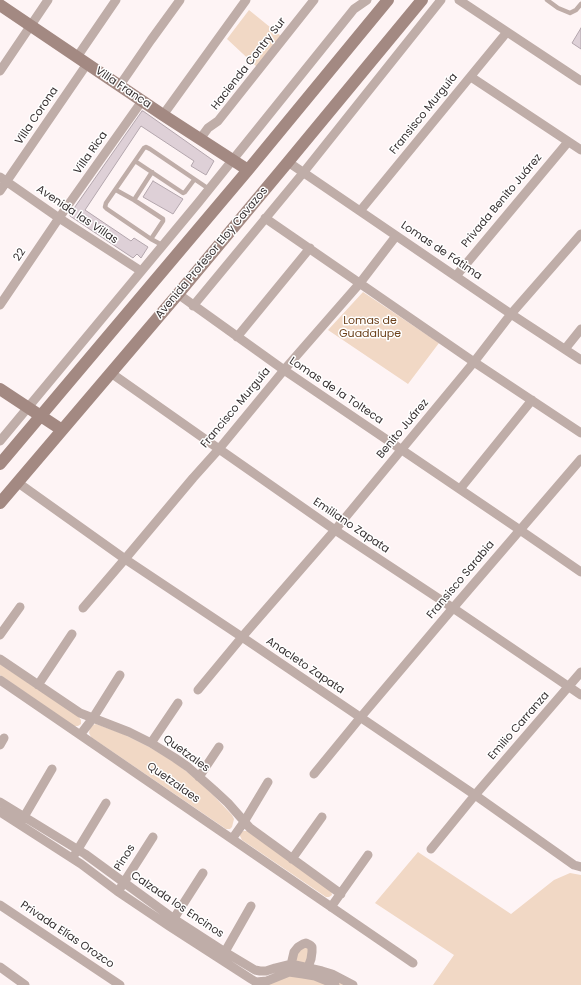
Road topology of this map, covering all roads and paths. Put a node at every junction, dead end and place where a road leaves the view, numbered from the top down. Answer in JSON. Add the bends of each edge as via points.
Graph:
{"nodes":[{"id":1,"x":48,"y":0,"type":"edge"},
{"id":2,"x":116,"y":0,"type":"edge"},
{"id":3,"x":180,"y":0,"type":"edge"},
{"id":4,"x":246,"y":0,"type":"edge"},
{"id":5,"x":314,"y":0,"type":"edge"},
{"id":6,"x":367,"y":0,"type":"edge"},
{"id":7,"x":388,"y":0,"type":"edge"},
{"id":8,"x":422,"y":0,"type":"edge"},
{"id":9,"x":441,"y":0,"type":"edge"},
{"id":10,"x":459,"y":0,"type":"edge"},
{"id":11,"x":547,"y":0,"type":"edge"},
{"id":12,"x":581,"y":4,"type":"edge"},
{"id":13,"x":0,"y":5,"type":"edge"},
{"id":14,"x":31,"y":26,"type":"junction"},
{"id":15,"x":507,"y":32,"type":"junction"},
{"id":16,"x":82,"y":60,"type":"junction"},
{"id":17,"x":0,"y":71,"type":"edge"},
{"id":18,"x":471,"y":77,"type":"junction"},
{"id":19,"x":581,"y":82,"type":"edge"},
{"id":20,"x":120,"y":85,"type":"junction"},
{"id":21,"x":142,"y":101,"type":"junction"},
{"id":22,"x":162,"y":115,"type":"junction"},
{"id":23,"x":200,"y":139,"type":"junction"},
{"id":24,"x":568,"y":142,"type":"junction"},
{"id":25,"x":581,"y":150,"type":"edge"},
{"id":26,"x":232,"y":160,"type":"junction"},
{"id":27,"x":135,"y":161,"type":"junction"},
{"id":28,"x":288,"y":162,"type":"junction"},
{"id":29,"x":248,"y":170,"type":"junction"},
{"id":30,"x":152,"y":172,"type":"junction"},
{"id":31,"x":303,"y":173,"type":"junction"},
{"id":32,"x":3,"y":179,"type":"edge"},
{"id":33,"x":194,"y":180,"type":"junction"},
{"id":34,"x":209,"y":189,"type":"junction"},
{"id":35,"x":116,"y":190,"type":"junction"},
{"id":36,"x":0,"y":191,"type":"edge"},
{"id":37,"x":134,"y":200,"type":"junction"},
{"id":38,"x":360,"y":211,"type":"junction"},
{"id":39,"x":59,"y":218,"type":"junction"},
{"id":40,"x":265,"y":218,"type":"junction"},
{"id":41,"x":581,"y":234,"type":"edge"},
{"id":42,"x":396,"y":236,"type":"junction"},
{"id":43,"x":151,"y":239,"type":"junction"},
{"id":44,"x":162,"y":245,"type":"junction"},
{"id":45,"x":310,"y":248,"type":"junction"},
{"id":46,"x":141,"y":271,"type":"junction"},
{"id":47,"x":456,"y":276,"type":"junction"},
{"id":48,"x":360,"y":283,"type":"junction"},
{"id":49,"x":178,"y":294,"type":"junction"},
{"id":50,"x":0,"y":306,"type":"edge"},
{"id":51,"x":193,"y":306,"type":"junction"},
{"id":52,"x":511,"y":314,"type":"junction"},
{"id":53,"x":581,"y":329,"type":"edge"},
{"id":54,"x":237,"y":337,"type":"junction"},
{"id":55,"x":565,"y":349,"type":"junction"},
{"id":56,"x":581,"y":360,"type":"edge"},
{"id":57,"x":474,"y":362,"type":"junction"},
{"id":58,"x":284,"y":370,"type":"junction"},
{"id":59,"x":111,"y":373,"type":"junction"},
{"id":60,"x":0,"y":389,"type":"edge"},
{"id":61,"x":532,"y":400,"type":"junction"},
{"id":62,"x":28,"y":408,"type":"junction"},
{"id":63,"x":40,"y":417,"type":"junction"},
{"id":64,"x":62,"y":430,"type":"junction"},
{"id":65,"x":581,"y":433,"type":"edge"},
{"id":66,"x":0,"y":441,"type":"edge"},
{"id":67,"x":219,"y":449,"type":"junction"},
{"id":68,"x":402,"y":450,"type":"junction"},
{"id":69,"x":581,"y":460,"type":"edge"},
{"id":70,"x":0,"y":464,"type":"edge"},
{"id":71,"x":18,"y":482,"type":"junction"},
{"id":72,"x":460,"y":489,"type":"junction"},
{"id":73,"x":0,"y":503,"type":"edge"},
{"id":74,"x":335,"y":530,"type":"junction"},
{"id":75,"x":520,"y":530,"type":"junction"},
{"id":76,"x":126,"y":559,"type":"junction"},
{"id":77,"x":580,"y":571,"type":"edge"},
{"id":78,"x":20,"y":607,"type":"dead end"},
{"id":79,"x":83,"y":608,"type":"dead end"},
{"id":80,"x":453,"y":608,"type":"junction"},
{"id":81,"x":0,"y":634,"type":"edge"},
{"id":82,"x":72,"y":634,"type":"dead end"},
{"id":83,"x":242,"y":637,"type":"junction"},
{"id":84,"x":0,"y":659,"type":"edge"},
{"id":85,"x":581,"y":672,"type":"edge"},
{"id":86,"x":120,"y":675,"type":"dead end"},
{"id":87,"x":0,"y":680,"type":"edge"},
{"id":88,"x":38,"y":685,"type":"junction"},
{"id":89,"x":568,"y":686,"type":"junction"},
{"id":90,"x":198,"y":690,"type":"dead end"},
{"id":91,"x":581,"y":695,"type":"edge"},
{"id":92,"x":178,"y":702,"type":"dead end"},
{"id":93,"x":93,"y":718,"type":"junction"},
{"id":94,"x":360,"y":718,"type":"junction"},
{"id":95,"x":80,"y":735,"type":"junction"},
{"id":96,"x":151,"y":743,"type":"junction"},
{"id":97,"x":219,"y":747,"type":"dead end"},
{"id":98,"x":52,"y":769,"type":"dead end"},
{"id":99,"x":314,"y":774,"type":"dead end"},
{"id":100,"x":199,"y":777,"type":"junction"},
{"id":101,"x":268,"y":782,"type":"dead end"},
{"id":102,"x":474,"y":795,"type":"junction"},
{"id":103,"x":0,"y":802,"type":"edge"},
{"id":104,"x":106,"y":803,"type":"dead end"},
{"id":105,"x":0,"y":812,"type":"edge"},
{"id":106,"x":322,"y":817,"type":"dead end"},
{"id":107,"x":21,"y":821,"type":"junction"},
{"id":108,"x":244,"y":822,"type":"junction"},
{"id":109,"x":153,"y":837,"type":"dead end"},
{"id":110,"x":232,"y":839,"type":"junction"},
{"id":111,"x":431,"y":849,"type":"dead end"},
{"id":112,"x":77,"y":850,"type":"junction"},
{"id":113,"x":368,"y":856,"type":"dead end"},
{"id":114,"x":72,"y":858,"type":"junction"},
{"id":115,"x":292,"y":859,"type":"junction"},
{"id":116,"x":580,"y":867,"type":"edge"},
{"id":117,"x":203,"y":873,"type":"dead end"},
{"id":118,"x":124,"y":883,"type":"junction"},
{"id":119,"x":117,"y":891,"type":"junction"},
{"id":120,"x":341,"y":894,"type":"junction"},
{"id":121,"x":0,"y":905,"type":"edge"},
{"id":122,"x":251,"y":906,"type":"dead end"},
{"id":123,"x":331,"y":907,"type":"junction"},
{"id":124,"x":172,"y":922,"type":"junction"},
{"id":125,"x":223,"y":956,"type":"junction"},
{"id":126,"x":413,"y":963,"type":"dead end"},
{"id":127,"x":290,"y":968,"type":"junction"},
{"id":128,"x":2,"y":969,"type":"edge"},
{"id":129,"x":307,"y":971,"type":"junction"},
{"id":130,"x":0,"y":979,"type":"edge"},
{"id":131,"x":25,"y":985,"type":"edge"},
{"id":132,"x":120,"y":985,"type":"edge"},
{"id":133,"x":335,"y":985,"type":"edge"},
{"id":134,"x":354,"y":985,"type":"edge"}],
"edges":[{"from":1,"to":14,"type":"street"},
{"from":2,"to":16,"type":"street","name":"Villa Corona"},
{"from":3,"to":20,"type":"street"},
{"from":4,"to":22,"type":"street"},
{"from":5,"to":23,"type":"street","name":"Hacienda Contry Sur","via":[[218,121],[208,128]]},
{"from":6,"to":26,"type":"street","via":[[354,9]]},
{"from":7,"to":29,"type":"main road"},
{"from":8,"to":28,"type":"main road","name":"Avenida Profesor Eloy Cavazos"},
{"from":9,"to":31,"type":"street"},
{"from":10,"to":15,"type":"street"},
{"from":11,"to":12,"type":"lane","via":[[570,13]]},
{"from":13,"to":14,"type":"main road","name":"Villa Franca"},
{"from":14,"to":16,"type":"main road","name":"Villa Franca"},
{"from":14,"to":17,"type":"street"},
{"from":15,"to":18,"type":"street","name":"Fransisco Murguía"},
{"from":15,"to":19,"type":"street"},
{"from":16,"to":20,"type":"main road","name":"Villa Franca"},
{"from":16,"to":32,"type":"street","name":"Villa Corona"},
{"from":18,"to":24,"type":"street"},
{"from":18,"to":38,"type":"street","name":"Fransisco Murguía"},
{"from":20,"to":21,"type":"main road","name":"Villa Franca"},
{"from":21,"to":22,"type":"main road","name":"Villa Franca"},
{"from":21,"to":39,"type":"street","name":"Villa Rica"},
{"from":22,"to":23,"type":"main road","name":"Villa Franca"},
{"from":23,"to":26,"type":"main road","name":"Villa Franca"},
{"from":24,"to":25,"type":"street"},
{"from":24,"to":47,"type":"street","name":"Privada Benito Juárez"},
{"from":26,"to":29,"type":"main road","name":"Villa Franca"},
{"from":26,"to":34,"type":"street"},
{"from":27,"to":30,"type":"lane"},
{"from":27,"to":33,"type":"lane","via":[[144,148],[149,148]]},
{"from":27,"to":35,"type":"lane"},
{"from":28,"to":31,"type":"street","name":"Lomas de Fátima"},
{"from":28,"to":49,"type":"main road","name":"Avenida Profesor Eloy Cavazos"},
{"from":29,"to":63,"type":"main road"},
{"from":30,"to":33,"type":"lane","via":[[184,193]]},
{"from":30,"to":37,"type":"lane"},
{"from":31,"to":38,"type":"street","name":"Lomas de Fátima"},
{"from":31,"to":40,"type":"street"},
{"from":32,"to":36,"type":"street","name":"Villa Corona"},
{"from":32,"to":39,"type":"street","name":"Avenida las Villas"},
{"from":33,"to":34,"type":"lane"},
{"from":34,"to":44,"type":"street"},
{"from":35,"to":37,"type":"lane"},
{"from":35,"to":43,"type":"lane","via":[[106,203],[106,208]]},
{"from":37,"to":43,"type":"lane","via":[[164,220]]},
{"from":38,"to":42,"type":"street","name":"Lomas de Fátima"},
{"from":39,"to":46,"type":"street","name":"Avenida las Villas"},
{"from":39,"to":50,"type":"street","name":"22"},
{"from":40,"to":45,"type":"street"},
{"from":40,"to":51,"type":"street"},
{"from":41,"to":52,"type":"street","name":"Benito Juárez"},
{"from":42,"to":47,"type":"street","name":"Lomas de Fátima"},
{"from":42,"to":48,"type":"street","name":"Francisco Murguía"},
{"from":43,"to":44,"type":"lane"},
{"from":44,"to":46,"type":"street"},
{"from":45,"to":48,"type":"street"},
{"from":45,"to":54,"type":"street"},
{"from":46,"to":62,"type":"street"},
{"from":47,"to":52,"type":"street","name":"Lomas de Fátima"},
{"from":48,"to":57,"type":"street"},
{"from":48,"to":58,"type":"street","name":"Francisco Murguía"},
{"from":49,"to":51,"type":"street","name":"Lomas de la Tolteca"},
{"from":49,"to":59,"type":"main road","name":"Avenida Profesor Eloy Cavazos"},
{"from":51,"to":54,"type":"street","name":"Lomas de la Tolteca"},
{"from":52,"to":55,"type":"street","name":"Lomas de Fátima"},
{"from":52,"to":57,"type":"street","name":"Benito Juárez"},
{"from":53,"to":55,"type":"street"},
{"from":54,"to":58,"type":"street","name":"Lomas de la Tolteca"},
{"from":55,"to":56,"type":"street","name":"Lomas de Fátima"},
{"from":57,"to":61,"type":"street"},
{"from":57,"to":68,"type":"street","name":"Benito Juárez"},
{"from":58,"to":67,"type":"street","name":"Francisco Murguía"},
{"from":58,"to":68,"type":"street","name":"Lomas de la Tolteca"},
{"from":59,"to":64,"type":"main road","name":"Avenida Profesor Eloy Cavazos"},
{"from":59,"to":67,"type":"street","name":"Emiliano Zapata"},
{"from":60,"to":62,"type":"main road"},
{"from":61,"to":65,"type":"street"},
{"from":61,"to":72,"type":"street"},
{"from":62,"to":63,"type":"main road"},
{"from":62,"to":66,"type":"street"},
{"from":63,"to":64,"type":"main road"},
{"from":63,"to":70,"type":"main road"},
{"from":64,"to":71,"type":"main road","name":"Avenida Profesor Eloy Cavazos"},
{"from":67,"to":74,"type":"street","name":"Emiliano Zapata"},
{"from":67,"to":76,"type":"street","name":"Francisco Murguía"},
{"from":68,"to":72,"type":"street","name":"Lomas de la Tolteca"},
{"from":68,"to":74,"type":"street","name":"Benito Juárez"},
{"from":69,"to":75,"type":"street","name":"Fransisco Sarabia"},
{"from":71,"to":73,"type":"main road","name":"Avenida Profesor Eloy Cavazos"},
{"from":71,"to":76,"type":"street","name":"Anacleto Zapata"},
{"from":72,"to":75,"type":"street","name":"Lomas de la Tolteca"},
{"from":74,"to":80,"type":"street","name":"Emiliano Zapata"},
{"from":74,"to":83,"type":"street","name":"Benito Juárez"},
{"from":75,"to":77,"type":"street","name":"Lomas de la Tolteca"},
{"from":75,"to":80,"type":"street","name":"Fransisco Sarabia"},
{"from":76,"to":79,"type":"street","name":"Francisco Murguía"},
{"from":76,"to":83,"type":"street","name":"Anacleto Zapata"},
{"from":78,"to":81,"type":"street"},
{"from":80,"to":89,"type":"street","name":"Emiliano Zapata"},
{"from":80,"to":94,"type":"street","name":"Fransisco Sarabia"},
{"from":82,"to":88,"type":"street"},
{"from":83,"to":90,"type":"street"},
{"from":83,"to":94,"type":"street","name":"Anacleto Zapata"},
{"from":84,"to":88,"type":"street","name":"Quetzales"},
{"from":85,"to":89,"type":"street","name":"Emilio Carranza"},
{"from":86,"to":93,"type":"street"},
{"from":87,"to":95,"type":"street","name":"Quetzalaes"},
{"from":88,"to":93,"type":"street","name":"Quetzales","via":[[74,710]]},
{"from":89,"to":91,"type":"street","name":"Emiliano Zapata"},
{"from":89,"to":102,"type":"street","name":"Emilio Carranza"},
{"from":92,"to":96,"type":"street"},
{"from":93,"to":95,"type":"street"},
{"from":93,"to":96,"type":"street","name":"Quetzales"},
{"from":94,"to":99,"type":"street","name":"Fransisco Sarabia"},
{"from":94,"to":102,"type":"street","name":"Anacleto Zapata"},
{"from":95,"to":110,"type":"street","name":"Quetzalaes"},
{"from":96,"to":100,"type":"street","name":"Quetzales"},
{"from":97,"to":100,"type":"street"},
{"from":98,"to":107,"type":"street"},
{"from":100,"to":108,"type":"street","name":"Quetzales","via":[[228,803]]},
{"from":101,"to":108,"type":"street"},
{"from":102,"to":111,"type":"street","name":"Emilio Carranza"},
{"from":102,"to":116,"type":"street","name":"Anacleto Zapata"},
{"from":103,"to":107,"type":"street","name":"Calzada los Encinos"},
{"from":104,"to":112,"type":"street"},
{"from":105,"to":107,"type":"street","name":"Calzada los Encinos"},
{"from":106,"to":115,"type":"street"},
{"from":107,"to":112,"type":"street","name":"Calzada los Encinos"},
{"from":107,"to":114,"type":"street","name":"Calzada los Encinos"},
{"from":108,"to":110,"type":"street"},
{"from":108,"to":115,"type":"street","name":"Quetzales"},
{"from":109,"to":118,"type":"street","name":"Pinos"},
{"from":110,"to":123,"type":"street","name":"Quetzalaes"},
{"from":112,"to":114,"type":"street"},
{"from":112,"to":118,"type":"street","name":"Calzada los Encinos"},
{"from":113,"to":120,"type":"street"},
{"from":114,"to":119,"type":"street","name":"Calzada los Encinos"},
{"from":115,"to":120,"type":"street","name":"Quetzales"},
{"from":117,"to":124,"type":"street"},
{"from":118,"to":119,"type":"street","name":"Pinos"},
{"from":118,"to":124,"type":"street","name":"Calzada los Encinos"},
{"from":119,"to":124,"type":"street","name":"Calzada los Encinos"},
{"from":120,"to":123,"type":"street"},
{"from":121,"to":132,"type":"street","name":"Privada Elías Orozco"},
{"from":122,"to":125,"type":"street"},
{"from":123,"to":126,"type":"street","name":"Quetzalaes"},
{"from":124,"to":125,"type":"street","name":"Calzada los Encinos"},
{"from":125,"to":127,"type":"street","name":"Calzada los Encinos","via":[[256,982],[267,981]]},
{"from":127,"to":129,"type":"street","name":"Calzada los Encinos"},
{"from":127,"to":129,"type":"street","via":[[294,952],[306,943],[312,947]]},
{"from":128,"to":130,"type":"street"},
{"from":128,"to":131,"type":"street"},
{"from":129,"to":133,"type":"street","name":"Calzada los Encinos"},
{"from":129,"to":134,"type":"street","name":"Calzada los Encinos","via":[[322,971]]}]}
